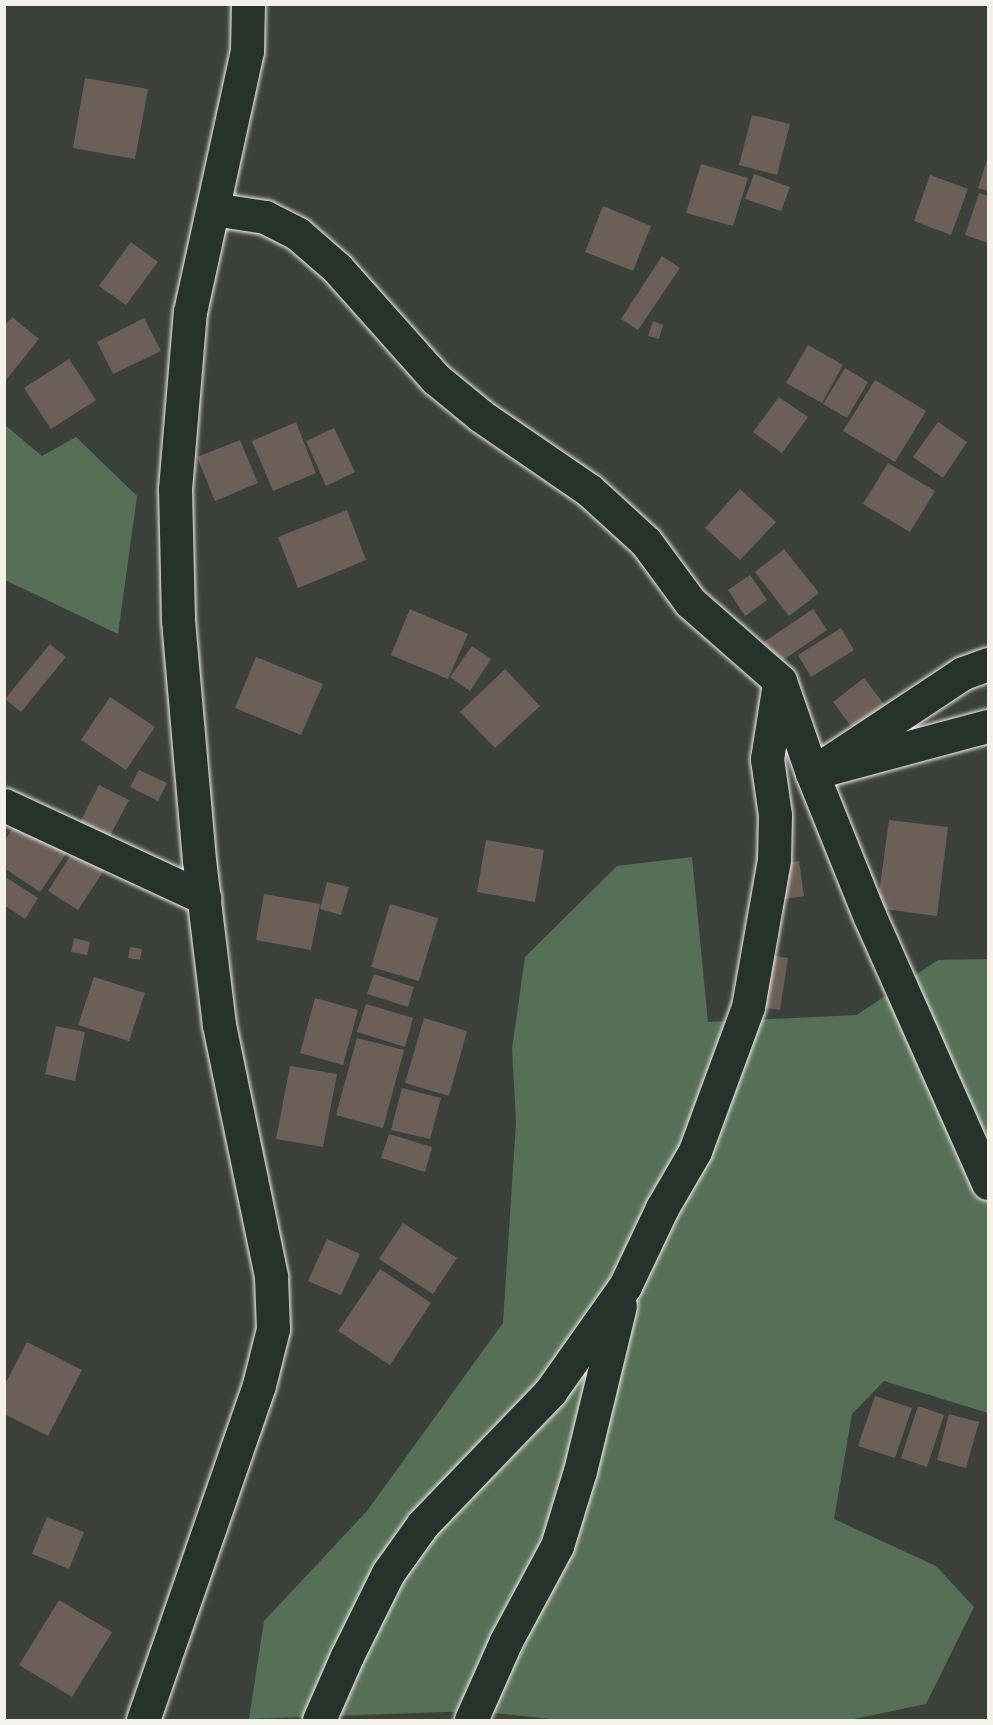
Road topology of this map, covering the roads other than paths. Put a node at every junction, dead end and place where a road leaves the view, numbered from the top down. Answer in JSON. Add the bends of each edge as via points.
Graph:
{"nodes":[{"id":1,"x":248,"y":4,"type":"edge"},
{"id":2,"x":213,"y":209,"type":"junction"},
{"id":3,"x":988,"y":664,"type":"edge"},
{"id":4,"x":780,"y":681,"type":"junction"},
{"id":5,"x":988,"y":726,"type":"edge"},
{"id":6,"x":812,"y":772,"type":"junction"},
{"id":7,"x":4,"y":805,"type":"edge"},
{"id":8,"x":204,"y":898,"type":"junction"},
{"id":9,"x":988,"y":1182,"type":"edge"},
{"id":10,"x":625,"y":1286,"type":"junction"},
{"id":11,"x":143,"y":1720,"type":"edge"},
{"id":12,"x":319,"y":1720,"type":"edge"},
{"id":13,"x":471,"y":1720,"type":"edge"}],
"edges":[{"from":1,"to":2,"type":"street","via":[[247,51]]},
{"from":2,"to":4,"type":"street","via":[[265,217],[298,234],[337,268],[436,379],[481,416],[589,490],[646,542],[690,602]]},
{"from":2,"to":8,"type":"street","via":[[190,312],[175,489],[178,620]]},
{"from":3,"to":6,"type":"street","via":[[963,673]]},
{"from":4,"to":6,"type":"street"},
{"from":4,"to":10,"type":"street","via":[[767,759],[775,815],[774,859],[748,1007],[695,1151],[662,1208]]},
{"from":5,"to":6,"type":"street"},
{"from":6,"to":9,"type":"street","via":[[870,917]]},
{"from":7,"to":8,"type":"street"},
{"from":8,"to":11,"type":"street","via":[[219,1024],[272,1276],[273,1329],[259,1385]]},
{"from":10,"to":12,"type":"street","via":[[550,1392],[423,1524],[394,1565]]},
{"from":10,"to":13,"type":"street","via":[[580,1471],[557,1546],[506,1641]]}]}
